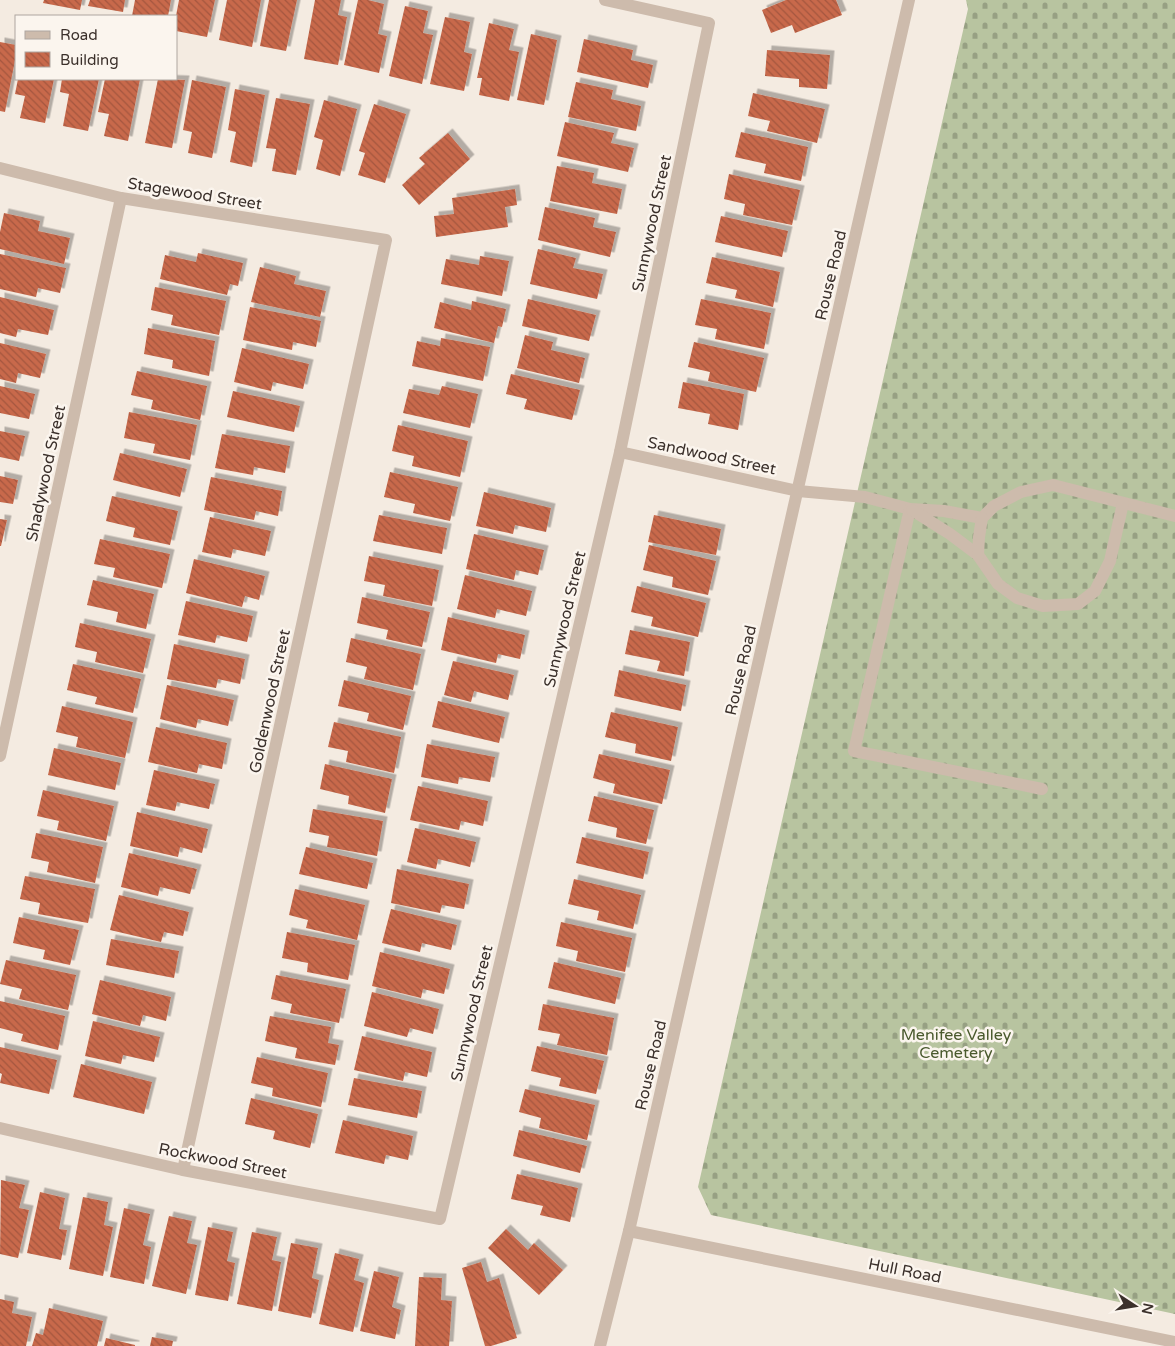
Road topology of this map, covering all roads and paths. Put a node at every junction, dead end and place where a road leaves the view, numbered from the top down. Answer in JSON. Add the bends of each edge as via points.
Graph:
{"nodes":[{"id":1,"x":604,"y":0,"type":"edge"},
{"id":2,"x":909,"y":0,"type":"edge"},
{"id":3,"x":0,"y":168,"type":"edge"},
{"id":4,"x":121,"y":198,"type":"junction"},
{"id":5,"x":386,"y":240,"type":"joint"},
{"id":6,"x":620,"y":452,"type":"junction"},
{"id":7,"x":798,"y":490,"type":"junction"},
{"id":8,"x":1123,"y":503,"type":"junction"},
{"id":9,"x":910,"y":510,"type":"junction"},
{"id":10,"x":1175,"y":516,"type":"edge"},
{"id":11,"x":982,"y":518,"type":"junction"},
{"id":12,"x":978,"y":556,"type":"junction"},
{"id":13,"x":0,"y":756,"type":"edge"},
{"id":14,"x":1042,"y":789,"type":"dead end"},
{"id":15,"x":0,"y":1128,"type":"edge"},
{"id":16,"x":183,"y":1170,"type":"junction"},
{"id":17,"x":440,"y":1220,"type":"joint"},
{"id":18,"x":629,"y":1231,"type":"junction"},
{"id":19,"x":1175,"y":1342,"type":"edge"},
{"id":20,"x":600,"y":1346,"type":"edge"}],
"edges":[{"from":1,"to":6,"type":"street","name":"Sunnywood Street","via":[[709,22]]},
{"from":2,"to":7,"type":"street","name":"Rouse Road"},
{"from":3,"to":4,"type":"street","name":"Stagewood Street"},
{"from":4,"to":5,"type":"street","name":"Stagewood Street"},
{"from":4,"to":13,"type":"street","name":"Shadywood Street"},
{"from":5,"to":16,"type":"street","name":"Goldenwood Street"},
{"from":6,"to":7,"type":"street","name":"Sandwood Street"},
{"from":6,"to":17,"type":"street","name":"Sunnywood Street"},
{"from":7,"to":9,"type":"street","name":"Sandwood Street","via":[[865,496]]},
{"from":7,"to":18,"type":"street","name":"Rouse Road"},
{"from":8,"to":10,"type":"street"},
{"from":8,"to":11,"type":"street","via":[[1053,485],[1021,492],[994,506]]},
{"from":8,"to":12,"type":"street","via":[[1110,562],[1095,591],[1078,604],[1043,606],[1017,598],[998,584]]},
{"from":9,"to":11,"type":"street","via":[[944,511]]},
{"from":9,"to":12,"type":"street","via":[[950,534]]},
{"from":9,"to":14,"type":"street","via":[[854,750]]},
{"from":11,"to":12,"type":"street"},
{"from":15,"to":16,"type":"street","name":"Rockwood Street"},
{"from":16,"to":17,"type":"street","name":"Rockwood Street"},
{"from":18,"to":19,"type":"street","name":"Hull Road"},
{"from":18,"to":20,"type":"street","name":"Rouse Road"}]}
